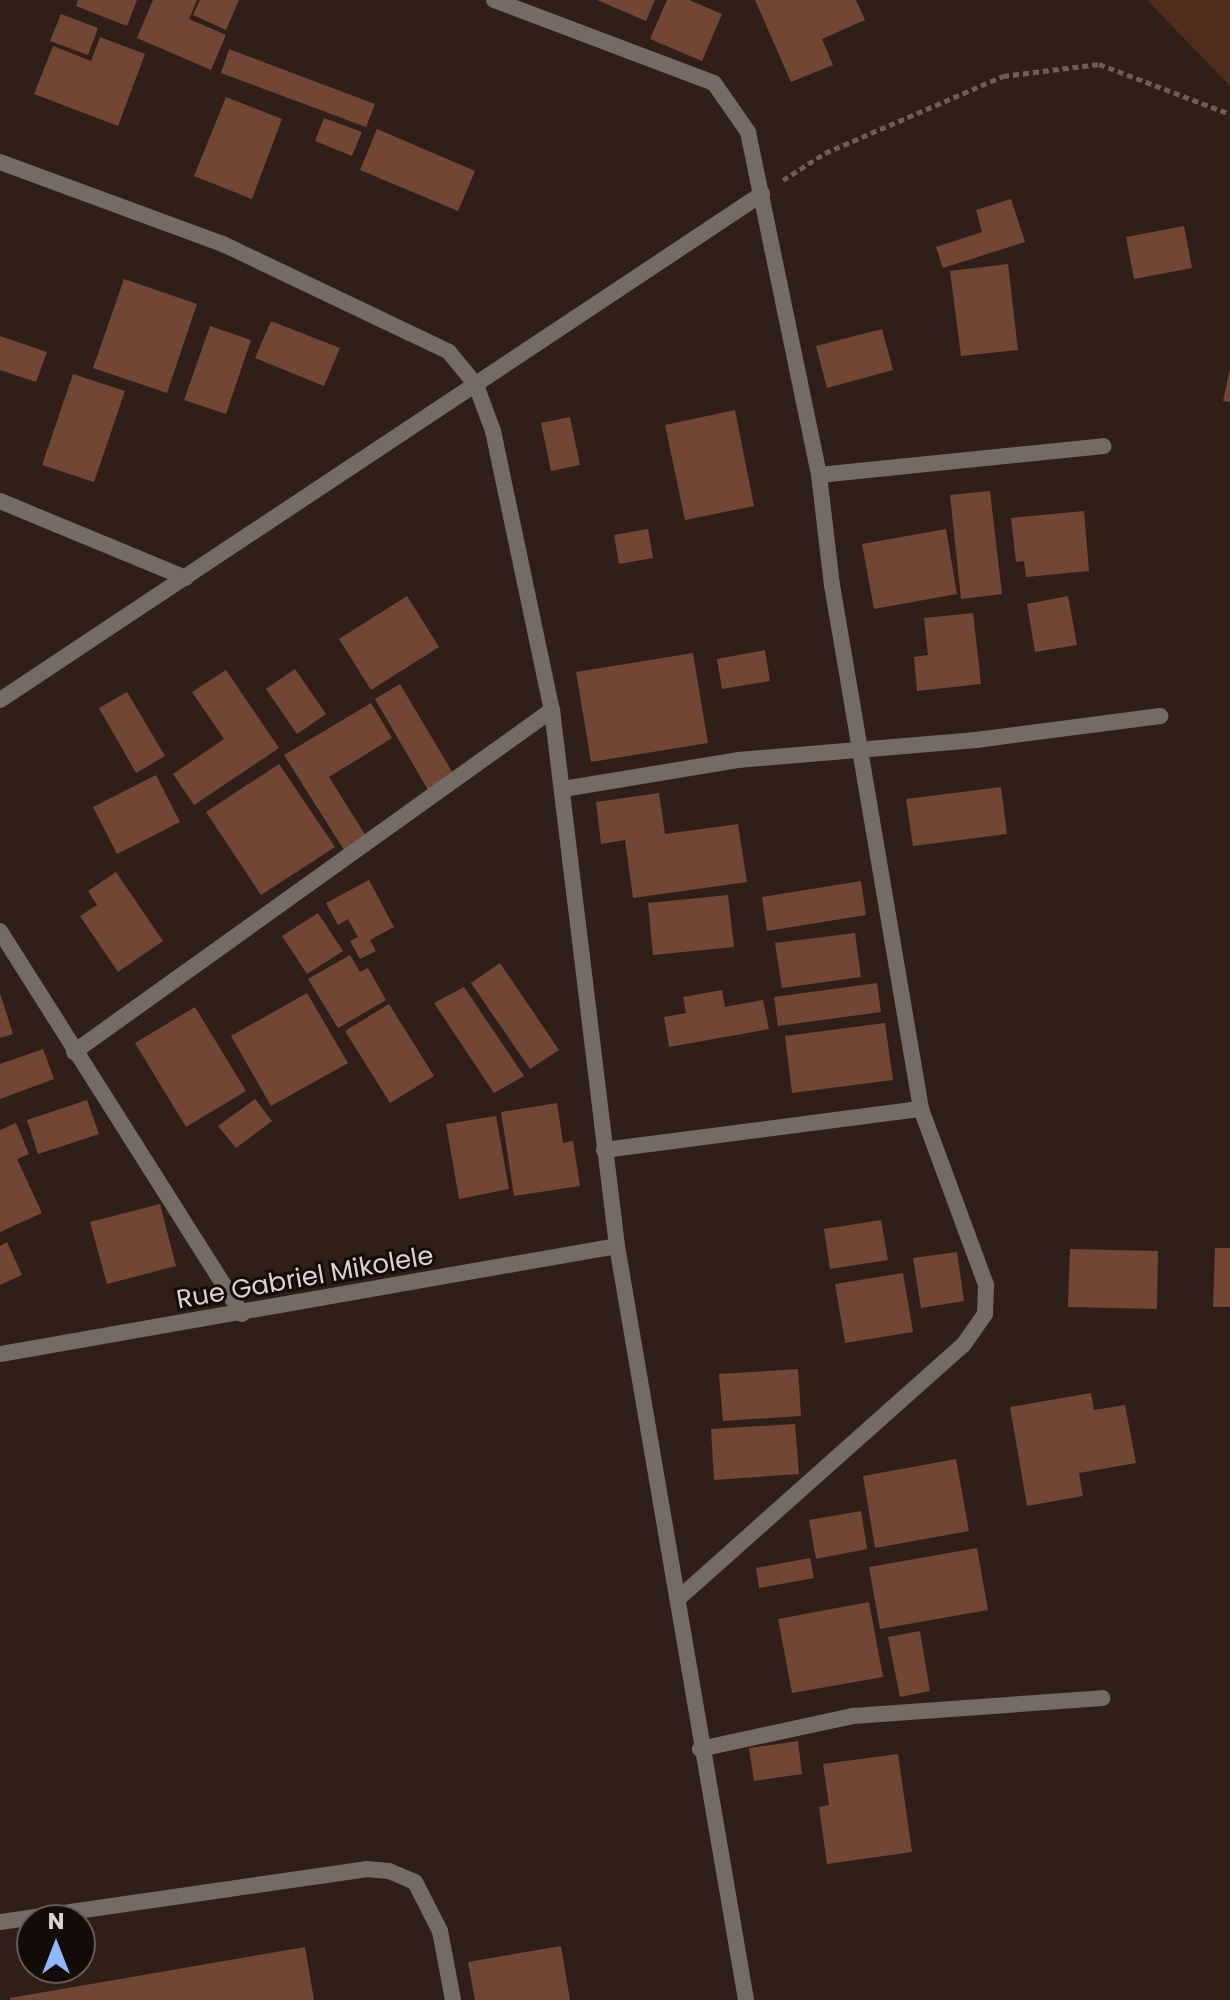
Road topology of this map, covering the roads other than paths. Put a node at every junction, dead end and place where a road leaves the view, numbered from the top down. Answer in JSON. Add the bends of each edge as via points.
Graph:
{"nodes":[{"id":1,"x":494,"y":0,"type":"edge"},
{"id":2,"x":0,"y":162,"type":"edge"},
{"id":3,"x":762,"y":194,"type":"junction"},
{"id":4,"x":476,"y":385,"type":"junction"},
{"id":5,"x":1104,"y":446,"type":"dead end"},
{"id":6,"x":819,"y":475,"type":"junction"},
{"id":7,"x":0,"y":501,"type":"edge"},
{"id":8,"x":186,"y":578,"type":"junction"},
{"id":9,"x":0,"y":700,"type":"edge"},
{"id":10,"x":552,"y":710,"type":"junction"},
{"id":11,"x":1160,"y":716,"type":"dead end"},
{"id":12,"x":861,"y":751,"type":"junction"},
{"id":13,"x":563,"y":789,"type":"junction"},
{"id":14,"x":0,"y":931,"type":"edge"},
{"id":15,"x":74,"y":1052,"type":"junction"},
{"id":16,"x":921,"y":1109,"type":"junction"},
{"id":17,"x":604,"y":1150,"type":"junction"},
{"id":18,"x":617,"y":1246,"type":"junction"},
{"id":19,"x":242,"y":1314,"type":"junction"},
{"id":20,"x":0,"y":1354,"type":"edge"},
{"id":21,"x":680,"y":1597,"type":"junction"},
{"id":22,"x":1102,"y":1698,"type":"dead end"},
{"id":23,"x":700,"y":1749,"type":"junction"},
{"id":24,"x":0,"y":1922,"type":"edge"},
{"id":25,"x":453,"y":2000,"type":"edge"},
{"id":26,"x":746,"y":2000,"type":"edge"}],
"edges":[{"from":1,"to":3,"type":"street","via":[[714,83],[748,132]]},
{"from":2,"to":4,"type":"street","via":[[223,244],[449,352]]},
{"from":3,"to":4,"type":"street"},
{"from":3,"to":6,"type":"street"},
{"from":4,"to":8,"type":"street"},
{"from":4,"to":10,"type":"street","via":[[493,431]]},
{"from":5,"to":6,"type":"street"},
{"from":6,"to":12,"type":"street"},
{"from":7,"to":8,"type":"street"},
{"from":8,"to":9,"type":"street"},
{"from":10,"to":13,"type":"street"},
{"from":10,"to":15,"type":"street"},
{"from":11,"to":12,"type":"street"},
{"from":12,"to":13,"type":"street","via":[[738,760]]},
{"from":12,"to":16,"type":"street"},
{"from":13,"to":17,"type":"street"},
{"from":14,"to":15,"type":"street"},
{"from":15,"to":19,"type":"street"},
{"from":16,"to":17,"type":"street"},
{"from":16,"to":21,"type":"street","via":[[986,1285],[985,1314],[963,1345]]},
{"from":17,"to":18,"type":"street"},
{"from":18,"to":19,"type":"street","name":"Rue Gabriel Mikolele"},
{"from":18,"to":21,"type":"street"},
{"from":19,"to":20,"type":"street","name":"Rue Gabriel Mikolele"},
{"from":21,"to":23,"type":"street"},
{"from":22,"to":23,"type":"street","via":[[853,1716]]},
{"from":23,"to":26,"type":"street"},
{"from":24,"to":25,"type":"street","via":[[366,1869],[389,1871],[415,1882],[440,1931]]}]}
